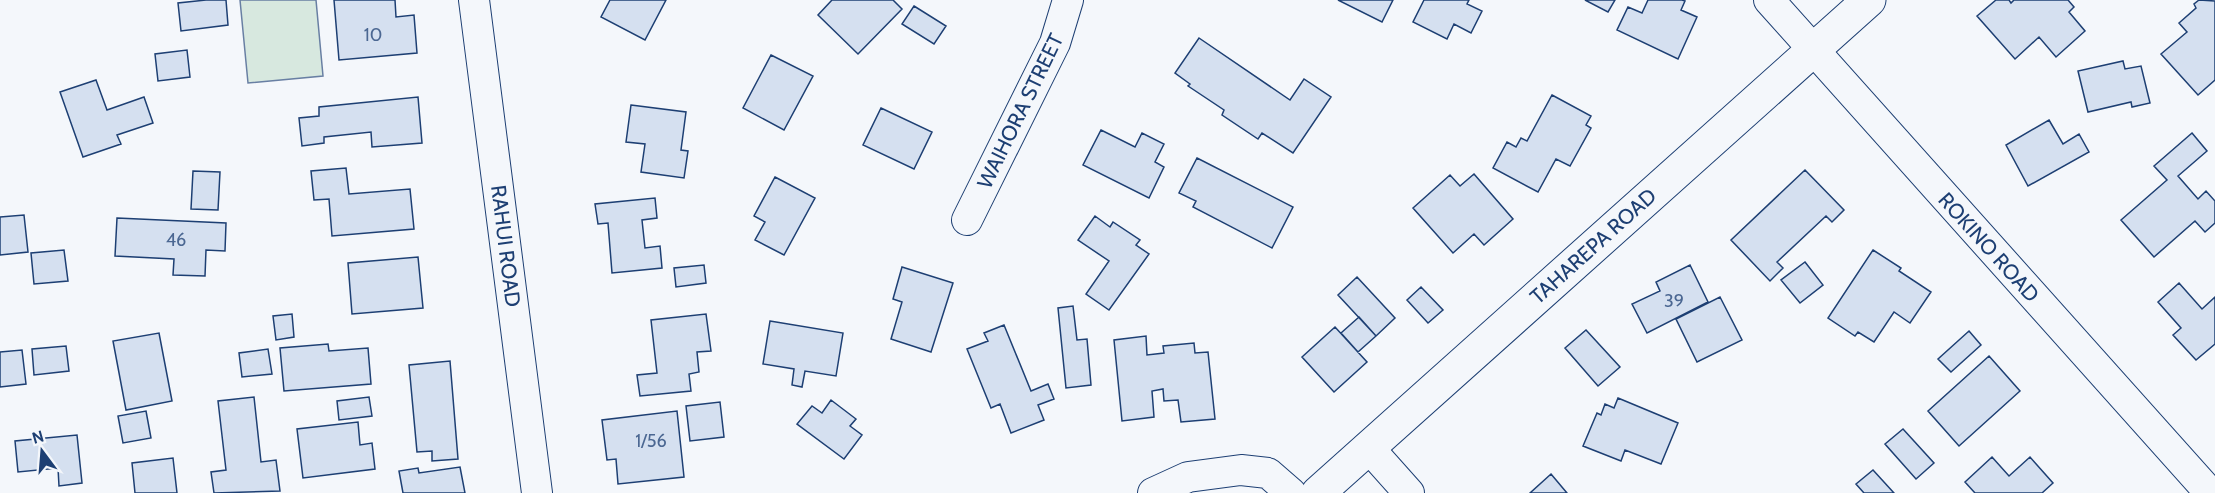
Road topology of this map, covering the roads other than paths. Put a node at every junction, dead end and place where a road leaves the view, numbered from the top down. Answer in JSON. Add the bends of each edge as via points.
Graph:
{"nodes":[{"id":1,"x":474,"y":0,"type":"edge"},
{"id":2,"x":1068,"y":0,"type":"edge"},
{"id":3,"x":1769,"y":0,"type":"edge"},
{"id":4,"x":1869,"y":0,"type":"edge"},
{"id":5,"x":1814,"y":49,"type":"junction"},
{"id":6,"x":967,"y":220,"type":"dead end"},
{"id":7,"x":1368,"y":447,"type":"junction"},
{"id":8,"x":537,"y":493,"type":"edge"},
{"id":9,"x":1153,"y":493,"type":"edge"},
{"id":10,"x":1291,"y":493,"type":"edge"},
{"id":11,"x":1318,"y":493,"type":"edge"},
{"id":12,"x":1409,"y":493,"type":"edge"},
{"id":13,"x":2210,"y":493,"type":"edge"}],
"edges":[{"from":1,"to":8,"type":"street","name":"RAHUI ROAD"},
{"from":2,"to":6,"type":"street","name":"WAIHORA STREET","via":[[1055,43]]},
{"from":3,"to":5,"type":"street","name":"ROKINO ROAD"},
{"from":4,"to":5,"type":"street","name":"TAHAREPA ROAD"},
{"from":5,"to":7,"type":"street","name":"TAHAREPA ROAD"},
{"from":5,"to":13,"type":"street","name":"ROKINO ROAD"},
{"from":7,"to":11,"type":"street","name":"TAHAREPA ROAD"},
{"from":7,"to":12,"type":"street"},
{"from":9,"to":10,"type":"street","via":[[1188,477],[1241,470],[1268,473]]}]}
